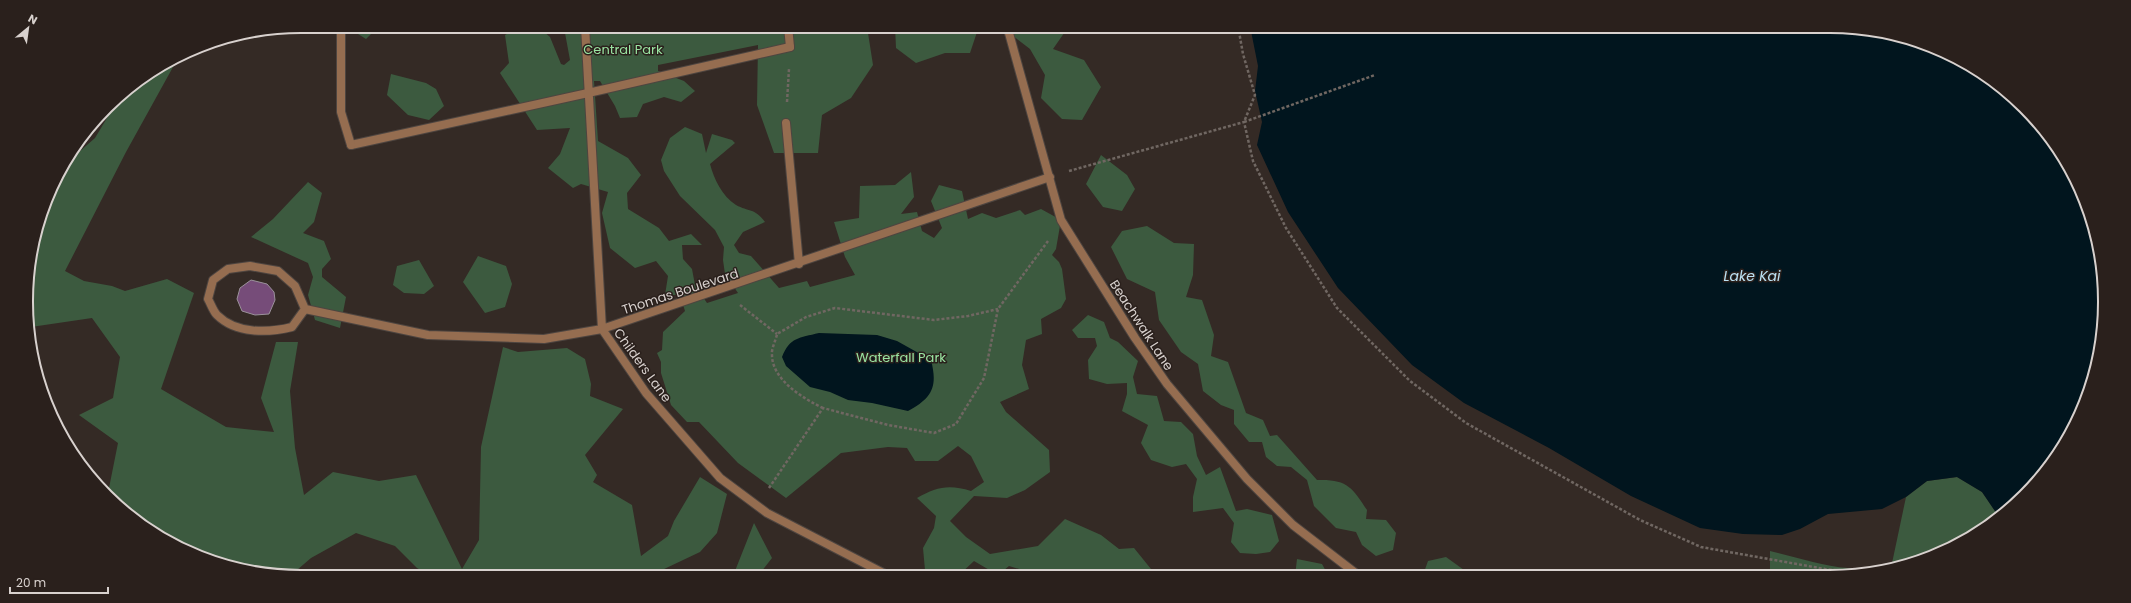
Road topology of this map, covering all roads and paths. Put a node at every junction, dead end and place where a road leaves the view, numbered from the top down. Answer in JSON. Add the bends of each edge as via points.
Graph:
{"nodes":[{"id":1,"x":342,"y":33,"type":"edge"},
{"id":2,"x":585,"y":33,"type":"edge"},
{"id":3,"x":789,"y":33,"type":"edge"},
{"id":4,"x":1009,"y":33,"type":"edge"},
{"id":5,"x":1239,"y":33,"type":"edge"},
{"id":6,"x":790,"y":47,"type":"junction"},
{"id":7,"x":1375,"y":76,"type":"dead end"},
{"id":8,"x":588,"y":93,"type":"junction"},
{"id":9,"x":1244,"y":122,"type":"junction"},
{"id":10,"x":786,"y":123,"type":"joint"},
{"id":11,"x":1050,"y":177,"type":"junction"},
{"id":12,"x":1061,"y":220,"type":"junction"},
{"id":13,"x":799,"y":264,"type":"junction"},
{"id":14,"x":730,"y":287,"type":"junction"},
{"id":15,"x":305,"y":309,"type":"junction"},
{"id":16,"x":998,"y":309,"type":"junction"},
{"id":17,"x":602,"y":329,"type":"junction"},
{"id":18,"x":777,"y":334,"type":"junction"},
{"id":19,"x":823,"y":408,"type":"junction"},
{"id":20,"x":758,"y":505,"type":"junction"},
{"id":21,"x":877,"y":570,"type":"edge"},
{"id":22,"x":1352,"y":570,"type":"edge"},
{"id":23,"x":1832,"y":570,"type":"edge"}],
"edges":[{"from":1,"to":8,"type":"street","via":[[341,112],[351,145]]},
{"from":2,"to":8,"type":"street","name":"Childers Lane"},
{"from":3,"to":6,"type":"street"},
{"from":4,"to":11,"type":"street","name":"Beachwalk Lane"},
{"from":5,"to":9,"type":"path","via":[[1255,95]]},
{"from":6,"to":8,"type":"street"},
{"from":6,"to":10,"type":"path"},
{"from":7,"to":9,"type":"path"},
{"from":8,"to":17,"type":"street","name":"Childers Lane"},
{"from":9,"to":11,"type":"path"},
{"from":9,"to":23,"type":"path","via":[[1253,162],[1286,228],[1337,308],[1410,381],[1466,423],[1640,520],[1700,547]]},
{"from":10,"to":13,"type":"street"},
{"from":11,"to":12,"type":"street","name":"Beachwalk Lane"},
{"from":11,"to":13,"type":"street","name":"Thomas Boulevard"},
{"from":12,"to":16,"type":"path","via":[[1045,247]]},
{"from":12,"to":22,"type":"street","name":"Beachwalk Lane","via":[[1166,384],[1252,484],[1293,525]]},
{"from":13,"to":14,"type":"street","name":"Thomas Boulevard"},
{"from":14,"to":17,"type":"street","name":"Thomas Boulevard"},
{"from":14,"to":18,"type":"path","via":[[739,305]]},
{"from":15,"to":15,"type":"street","via":[[292,327],[251,331],[229,325],[216,314],[208,299],[213,280],[228,269],[250,266],[278,271],[295,286]]},
{"from":15,"to":17,"type":"street","name":"Thomas Boulevard","via":[[428,335],[544,339]]},
{"from":16,"to":18,"type":"path","via":[[934,320],[835,308],[806,318]]},
{"from":16,"to":19,"type":"path","via":[[984,378],[956,424],[934,434]]},
{"from":17,"to":20,"type":"street","name":"Childers Lane","via":[[646,393],[703,459],[720,478]]},
{"from":18,"to":19,"type":"path","via":[[772,355],[779,376],[802,398]]},
{"from":19,"to":20,"type":"path"},
{"from":20,"to":21,"type":"street","name":"Childers Lane","via":[[767,513]]}]}
